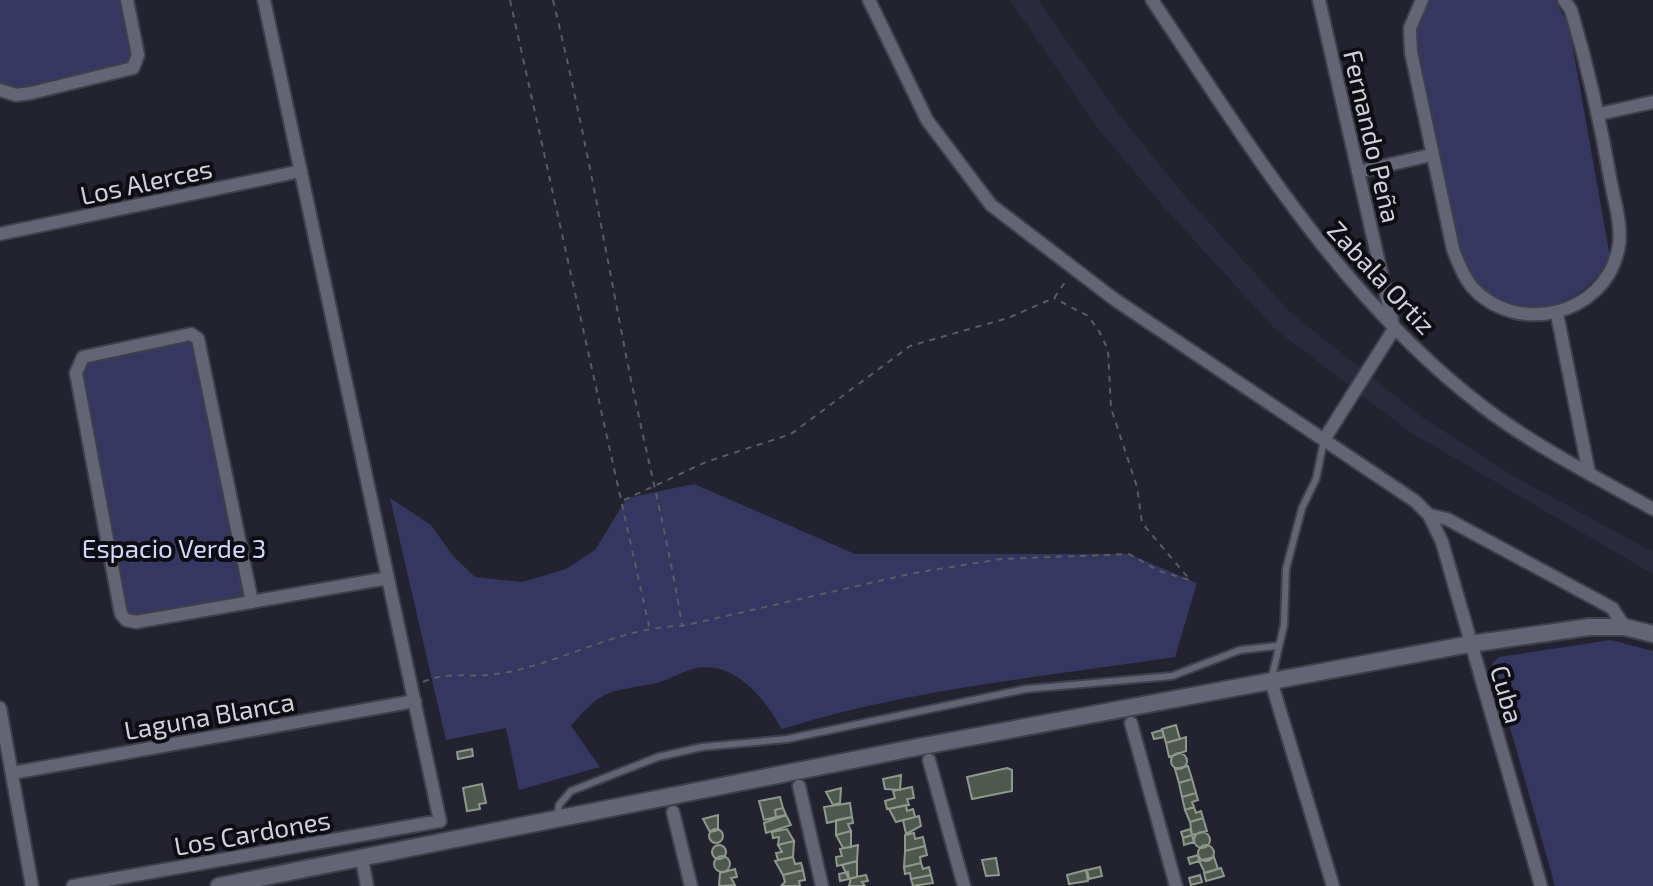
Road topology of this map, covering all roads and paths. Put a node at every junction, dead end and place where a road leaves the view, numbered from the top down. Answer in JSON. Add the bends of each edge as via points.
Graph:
{"nodes":[{"id":1,"x":127,"y":0,"type":"edge"},
{"id":2,"x":264,"y":0,"type":"edge"},
{"id":3,"x":510,"y":0,"type":"edge"},
{"id":4,"x":553,"y":0,"type":"edge"},
{"id":5,"x":869,"y":0,"type":"edge"},
{"id":6,"x":1152,"y":0,"type":"edge"},
{"id":7,"x":1319,"y":0,"type":"edge"},
{"id":8,"x":1422,"y":0,"type":"edge"},
{"id":9,"x":1564,"y":0,"type":"edge"},
{"id":10,"x":0,"y":90,"type":"edge"},
{"id":11,"x":1653,"y":102,"type":"edge"},
{"id":12,"x":1599,"y":114,"type":"junction"},
{"id":13,"x":1431,"y":155,"type":"junction"},
{"id":14,"x":301,"y":171,"type":"junction"},
{"id":15,"x":1358,"y":172,"type":"junction"},
{"id":16,"x":0,"y":234,"type":"edge"},
{"id":17,"x":1074,"y":270,"type":"junction"},
{"id":18,"x":1054,"y":298,"type":"junction"},
{"id":19,"x":1557,"y":314,"type":"junction"},
{"id":20,"x":1394,"y":329,"type":"junction"},
{"id":21,"x":1325,"y":438,"type":"junction"},
{"id":22,"x":1589,"y":473,"type":"junction"},
{"id":23,"x":655,"y":486,"type":"junction"},
{"id":24,"x":622,"y":501,"type":"junction"},
{"id":25,"x":1653,"y":509,"type":"edge"},
{"id":26,"x":1429,"y":515,"type":"junction"},
{"id":27,"x":388,"y":578,"type":"junction"},
{"id":28,"x":252,"y":602,"type":"junction"},
{"id":29,"x":682,"y":626,"type":"junction"},
{"id":30,"x":650,"y":627,"type":"junction"},
{"id":31,"x":1625,"y":627,"type":"junction"},
{"id":32,"x":1653,"y":634,"type":"edge"},
{"id":33,"x":1470,"y":644,"type":"junction"},
{"id":34,"x":1277,"y":646,"type":"junction"},
{"id":35,"x":1271,"y":681,"type":"junction"},
{"id":36,"x":413,"y":695,"type":"junction"},
{"id":37,"x":0,"y":708,"type":"edge"},
{"id":38,"x":1131,"y":723,"type":"dead end"},
{"id":39,"x":929,"y":760,"type":"dead end"},
{"id":40,"x":12,"y":773,"type":"junction"},
{"id":41,"x":799,"y":786,"type":"dead end"},
{"id":42,"x":673,"y":812,"type":"dead end"},
{"id":43,"x":556,"y":820,"type":"junction"},
{"id":44,"x":362,"y":859,"type":"junction"},
{"id":45,"x":32,"y":886,"type":"edge"},
{"id":46,"x":73,"y":886,"type":"edge"},
{"id":47,"x":219,"y":886,"type":"edge"},
{"id":48,"x":367,"y":886,"type":"edge"},
{"id":49,"x":691,"y":886,"type":"edge"},
{"id":50,"x":822,"y":886,"type":"edge"},
{"id":51,"x":964,"y":886,"type":"edge"},
{"id":52,"x":1176,"y":886,"type":"edge"},
{"id":53,"x":1333,"y":886,"type":"edge"},
{"id":54,"x":1541,"y":886,"type":"edge"}],
"edges":[{"from":1,"to":10,"type":"street","via":[[138,55],[133,68],[31,93]]},
{"from":2,"to":14,"type":"street"},
{"from":3,"to":24,"type":"path"},
{"from":4,"to":23,"type":"path"},
{"from":5,"to":17,"type":"street","via":[[908,87],[967,178],[1015,225]]},
{"from":6,"to":20,"type":"street","name":"Zabala Ortiz","via":[[1298,218]]},
{"from":7,"to":15,"type":"street","name":"Fernando Peña"},
{"from":8,"to":13,"type":"street","via":[[1410,28],[1411,52]]},
{"from":9,"to":12,"type":"street"},
{"from":11,"to":12,"type":"street"},
{"from":12,"to":19,"type":"street","via":[[1619,248],[1585,301]]},
{"from":13,"to":15,"type":"street"},
{"from":13,"to":19,"type":"street","via":[[1453,249],[1473,288],[1495,305],[1524,314]]},
{"from":14,"to":16,"type":"street","name":"Los Alerces"},
{"from":14,"to":27,"type":"street"},
{"from":15,"to":20,"type":"street","name":"Fernando Peña"},
{"from":17,"to":18,"type":"path"},
{"from":17,"to":21,"type":"street"},
{"from":18,"to":23,"type":"path","via":[[1008,318],[910,346],[791,434],[706,462]]},
{"from":18,"to":29,"type":"path","via":[[1088,316],[1099,331],[1108,350],[1111,408],[1137,487],[1142,523],[1190,580],[1129,554],[1001,559],[914,573]]},
{"from":19,"to":22,"type":"street"},
{"from":20,"to":21,"type":"street"},
{"from":20,"to":22,"type":"street","name":"Zabala Ortiz","via":[[1486,409]]},
{"from":21,"to":26,"type":"street"},
{"from":21,"to":34,"type":"lane","via":[[1286,569],[1284,625]]},
{"from":22,"to":25,"type":"street","name":"Zabala Ortiz"},
{"from":23,"to":24,"type":"path"},
{"from":23,"to":29,"type":"path"},
{"from":24,"to":30,"type":"path"},
{"from":26,"to":31,"type":"street","via":[[1447,519],[1612,608]]},
{"from":26,"to":33,"type":"street","name":"Cuba","via":[[1442,542]]},
{"from":27,"to":28,"type":"street"},
{"from":27,"to":36,"type":"street"},
{"from":28,"to":28,"type":"street","via":[[136,622],[121,614],[76,373],[83,357],[191,334],[198,339]]},
{"from":29,"to":30,"type":"path"},
{"from":30,"to":36,"type":"path","via":[[497,674],[448,675]]},
{"from":31,"to":32,"type":"street"},
{"from":31,"to":33,"type":"street"},
{"from":33,"to":35,"type":"street"},
{"from":33,"to":54,"type":"street","name":"Cuba"},
{"from":34,"to":35,"type":"lane"},
{"from":34,"to":43,"type":"lane","via":[[1240,650],[1172,676],[1026,689],[787,739],[658,757],[571,791],[559,805]]},
{"from":35,"to":43,"type":"street"},
{"from":35,"to":53,"type":"street"},
{"from":36,"to":40,"type":"street","name":"Laguna Blanca"},
{"from":36,"to":46,"type":"street","name":"Los Cardones","via":[[440,821]]},
{"from":37,"to":40,"type":"street"},
{"from":38,"to":52,"type":"street"},
{"from":39,"to":51,"type":"street"},
{"from":40,"to":45,"type":"street"},
{"from":41,"to":50,"type":"street"},
{"from":42,"to":49,"type":"street"},
{"from":43,"to":44,"type":"street"},
{"from":44,"to":47,"type":"street"},
{"from":44,"to":48,"type":"street"}]}
